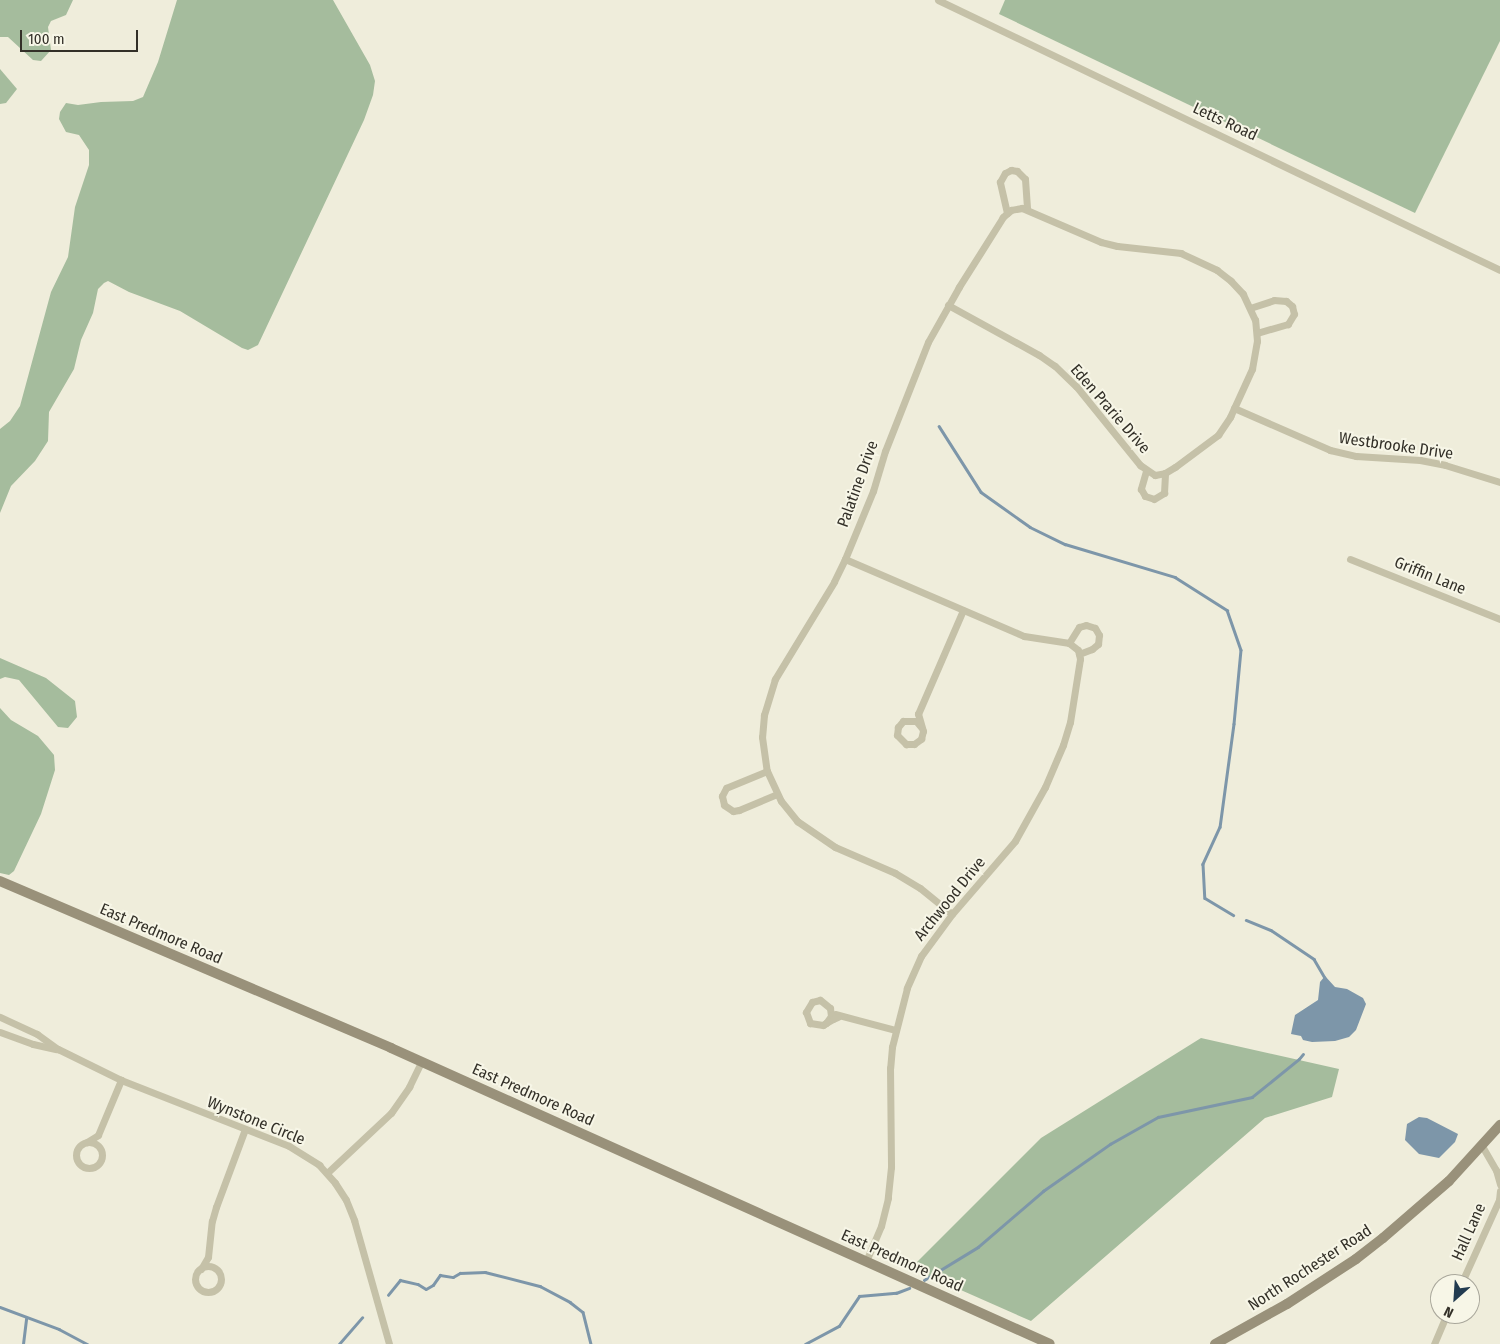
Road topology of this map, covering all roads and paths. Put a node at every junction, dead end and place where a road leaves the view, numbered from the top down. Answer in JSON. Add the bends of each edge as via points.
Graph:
{"nodes":[{"id":1,"x":938,"y":0,"type":"edge"},
{"id":2,"x":1027,"y":209,"type":"junction"},
{"id":3,"x":1007,"y":213,"type":"junction"},
{"id":4,"x":1500,"y":270,"type":"edge"},
{"id":5,"x":948,"y":305,"type":"junction"},
{"id":6,"x":1250,"y":308,"type":"junction"},
{"id":7,"x":1257,"y":333,"type":"junction"},
{"id":8,"x":1234,"y":408,"type":"junction"},
{"id":9,"x":1146,"y":471,"type":"junction"},
{"id":10,"x":1165,"y":473,"type":"junction"},
{"id":11,"x":1500,"y":482,"type":"edge"},
{"id":12,"x":845,"y":559,"type":"junction"},
{"id":13,"x":1350,"y":559,"type":"dead end"},
{"id":14,"x":962,"y":610,"type":"junction"},
{"id":15,"x":1500,"y":619,"type":"edge"},
{"id":16,"x":1070,"y":644,"type":"junction"},
{"id":17,"x":1079,"y":654,"type":"junction"},
{"id":18,"x":918,"y":714,"type":"junction"},
{"id":19,"x":907,"y":720,"type":"junction"},
{"id":20,"x":921,"y":727,"type":"junction"},
{"id":21,"x":767,"y":771,"type":"junction"},
{"id":22,"x":777,"y":794,"type":"junction"},
{"id":23,"x":0,"y":881,"type":"edge"},
{"id":24,"x":952,"y":914,"type":"junction"},
{"id":25,"x":830,"y":1008,"type":"junction"},
{"id":26,"x":838,"y":1016,"type":"junction"},
{"id":27,"x":0,"y":1017,"type":"edge"},
{"id":28,"x":826,"y":1023,"type":"junction"},
{"id":29,"x":895,"y":1030,"type":"junction"},
{"id":30,"x":0,"y":1032,"type":"edge"},
{"id":31,"x":58,"y":1050,"type":"junction"},
{"id":32,"x":421,"y":1062,"type":"junction"},
{"id":33,"x":121,"y":1080,"type":"junction"},
{"id":34,"x":1500,"y":1125,"type":"edge"},
{"id":35,"x":245,"y":1129,"type":"junction"},
{"id":36,"x":98,"y":1135,"type":"junction"},
{"id":37,"x":86,"y":1142,"type":"junction"},
{"id":38,"x":1482,"y":1146,"type":"junction"},
{"id":39,"x":100,"y":1148,"type":"junction"},
{"id":40,"x":327,"y":1173,"type":"junction"},
{"id":41,"x":1500,"y":1184,"type":"edge"},
{"id":42,"x":1500,"y":1192,"type":"edge"},
{"id":43,"x":208,"y":1257,"type":"junction"},
{"id":44,"x":866,"y":1262,"type":"junction"},
{"id":45,"x":216,"y":1268,"type":"junction"},
{"id":46,"x":200,"y":1269,"type":"junction"},
{"id":47,"x":1465,"y":1274,"type":"edge"},
{"id":48,"x":1443,"y":1324,"type":"edge"},
{"id":49,"x":389,"y":1344,"type":"edge"},
{"id":50,"x":1050,"y":1344,"type":"edge"},
{"id":51,"x":1215,"y":1344,"type":"edge"},
{"id":52,"x":1434,"y":1344,"type":"edge"}],
"edges":[{"from":1,"to":4,"type":"street","name":"Letts Road"},
{"from":2,"to":3,"type":"street","via":[[1017,208]]},
{"from":2,"to":3,"type":"street","via":[[1025,178],[1011,170],[1000,182]]},
{"from":2,"to":6,"type":"street","via":[[1101,242],[1166,250],[1198,260],[1231,280]]},
{"from":3,"to":5,"type":"street","name":"Palatine Drive"},
{"from":5,"to":9,"type":"street","name":"Eden Prarie Drive","via":[[1054,366],[1076,386]]},
{"from":5,"to":12,"type":"street","name":"Palatine Drive","via":[[908,389],[873,491]]},
{"from":6,"to":7,"type":"street"},
{"from":6,"to":7,"type":"street","via":[[1274,300],[1286,301],[1292,306],[1294,314],[1288,324]]},
{"from":7,"to":8,"type":"street","via":[[1252,369]]},
{"from":8,"to":10,"type":"street","via":[[1226,424],[1209,444]]},
{"from":8,"to":11,"type":"street","name":"Westbrooke Drive","via":[[1330,450],[1356,456],[1420,460]]},
{"from":9,"to":10,"type":"street","name":"Eden Prarie Drive","via":[[1155,475]]},
{"from":9,"to":10,"type":"street","name":"Eden Prarie Drive","via":[[1141,489],[1145,496],[1154,499],[1164,493]]},
{"from":12,"to":14,"type":"street"},
{"from":12,"to":21,"type":"street","name":"Palatine Drive","via":[[775,678],[768,697],[762,737]]},
{"from":13,"to":15,"type":"street","name":"Griffin Lane"},
{"from":14,"to":16,"type":"street","via":[[1024,636]]},
{"from":14,"to":18,"type":"street"},
{"from":16,"to":17,"type":"street"},
{"from":16,"to":17,"type":"street","via":[[1078,627],[1095,628],[1099,635],[1098,644],[1092,650]]},
{"from":17,"to":24,"type":"street","name":"Archwood Drive","via":[[1070,722],[1045,787],[1014,842]]},
{"from":18,"to":19,"type":"street"},
{"from":18,"to":20,"type":"street"},
{"from":19,"to":20,"type":"street","via":[[916,721]]},
{"from":19,"to":20,"type":"street","via":[[897,731],[899,739],[906,744],[918,742],[922,735]]},
{"from":21,"to":22,"type":"street","name":"Palatine Drive"},
{"from":21,"to":22,"type":"street","via":[[726,788],[722,796],[724,806],[733,811],[739,810]]},
{"from":22,"to":24,"type":"street","name":"Palatine Drive","via":[[797,821],[821,840],[896,873]]},
{"from":23,"to":32,"type":"street","name":"East Predmore Road"},
{"from":24,"to":29,"type":"street","name":"Archwood Drive","via":[[921,956],[907,988]]},
{"from":25,"to":26,"type":"street"},
{"from":25,"to":28,"type":"street","via":[[831,1016]]},
{"from":25,"to":28,"type":"street","via":[[820,1000],[807,1008],[806,1016],[810,1023],[818,1026]]},
{"from":26,"to":28,"type":"street"},
{"from":26,"to":29,"type":"street"},
{"from":27,"to":31,"type":"street","name":"Wynstone Circle","via":[[37,1034]]},
{"from":29,"to":44,"type":"street","name":"Archwood Drive","via":[[890,1068],[890,1182],[881,1226]]},
{"from":30,"to":31,"type":"street","name":"Wynstone Circle"},
{"from":31,"to":33,"type":"street","name":"Wynstone Circle"},
{"from":32,"to":40,"type":"street","via":[[391,1113]]},
{"from":32,"to":44,"type":"street","name":"East Predmore Road"},
{"from":33,"to":35,"type":"street","name":"Wynstone Circle"},
{"from":33,"to":36,"type":"street"},
{"from":34,"to":38,"type":"street","name":"North Rochester Road"},
{"from":35,"to":40,"type":"street","name":"Wynstone Circle","via":[[301,1152]]},
{"from":35,"to":43,"type":"street","via":[[216,1208]]},
{"from":36,"to":37,"type":"street"},
{"from":36,"to":39,"type":"street"},
{"from":37,"to":39,"type":"street"},
{"from":37,"to":39,"type":"street","via":[[77,1151],[77,1159],[82,1166],[98,1164]]},
{"from":38,"to":41,"type":"street"},
{"from":38,"to":51,"type":"street","name":"North Rochester Road","via":[[1443,1186],[1356,1259],[1287,1304]]},
{"from":40,"to":49,"type":"street","name":"Wynstone Circle","via":[[346,1200],[354,1220]]},
{"from":42,"to":47,"type":"street","name":"Hall Lane"},
{"from":43,"to":45,"type":"street"},
{"from":43,"to":46,"type":"street"},
{"from":44,"to":50,"type":"street","name":"East Predmore Road"},
{"from":45,"to":46,"type":"street"},
{"from":45,"to":46,"type":"street","via":[[220,1283],[215,1290],[207,1291],[200,1288],[196,1280]]},
{"from":48,"to":52,"type":"street"}]}
